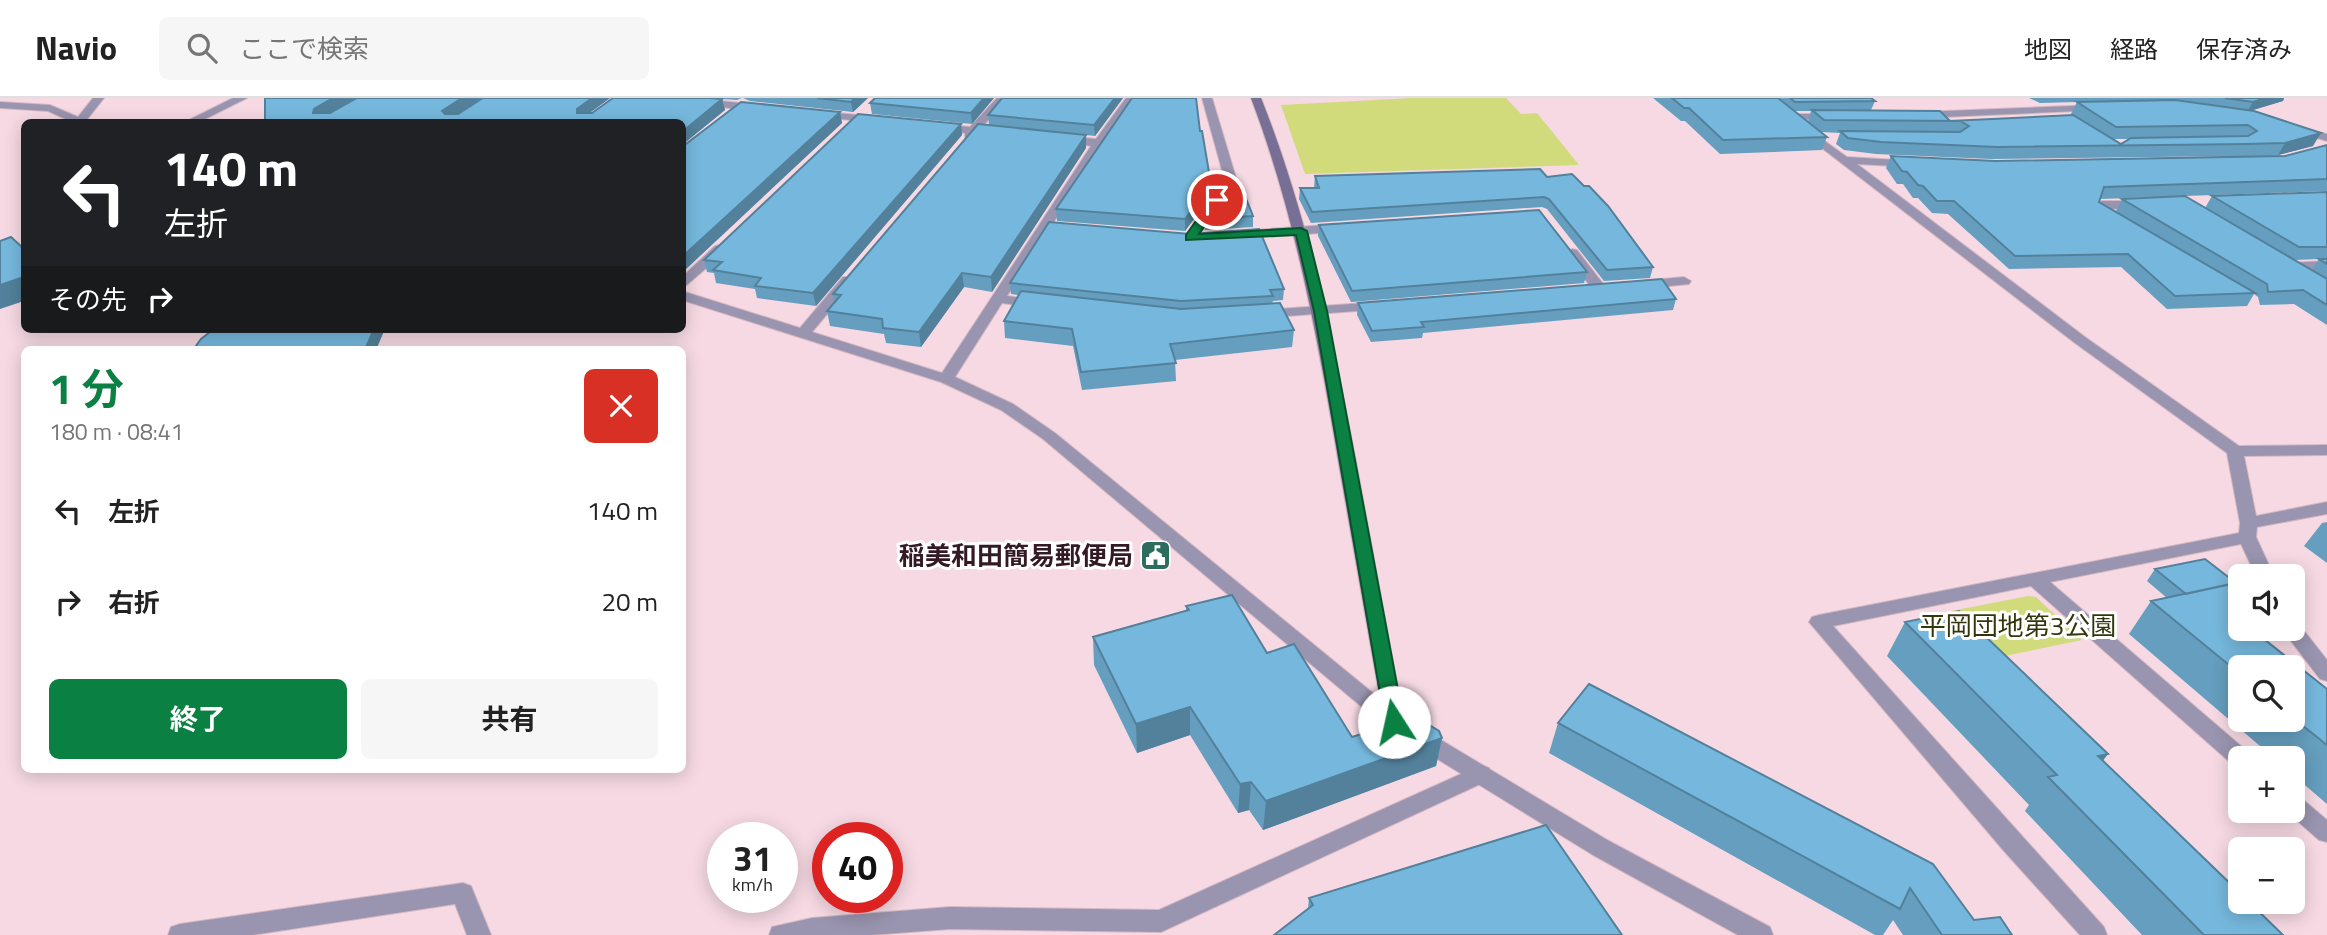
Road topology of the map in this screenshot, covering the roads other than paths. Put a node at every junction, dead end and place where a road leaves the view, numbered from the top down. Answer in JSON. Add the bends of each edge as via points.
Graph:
{"nodes":[{"id":1,"x":99,"y":98,"type":"edge"},
{"id":2,"x":242,"y":98,"type":"edge"},
{"id":3,"x":661,"y":98,"type":"edge"},
{"id":4,"x":751,"y":98,"type":"edge"},
{"id":5,"x":1003,"y":98,"type":"edge"},
{"id":6,"x":1131,"y":98,"type":"edge"},
{"id":7,"x":1207,"y":98,"type":"edge"},
{"id":8,"x":1256,"y":98,"type":"edge"},
{"id":9,"x":870,"y":105,"type":"edge"},
{"id":10,"x":0,"y":106,"type":"edge"},
{"id":11,"x":2107,"y":107,"type":"edge"},
{"id":12,"x":766,"y":109,"type":"edge"},
{"id":13,"x":2051,"y":109,"type":"junction"},
{"id":14,"x":735,"y":110,"type":"junction"},
{"id":15,"x":805,"y":113,"type":"edge"},
{"id":16,"x":1910,"y":116,"type":"edge"},
{"id":17,"x":1843,"y":117,"type":"edge"},
{"id":18,"x":74,"y":119,"type":"edge"},
{"id":19,"x":82,"y":119,"type":"edge"},
{"id":20,"x":197,"y":119,"type":"edge"},
{"id":21,"x":895,"y":122,"type":"edge"},
{"id":22,"x":851,"y":123,"type":"junction"},
{"id":23,"x":2073,"y":123,"type":"edge"},
{"id":24,"x":921,"y":125,"type":"edge"},
{"id":25,"x":2287,"y":127,"type":"edge"},
{"id":26,"x":973,"y":130,"type":"junction"},
{"id":27,"x":1001,"y":133,"type":"edge"},
{"id":28,"x":1816,"y":138,"type":"junction"},
{"id":29,"x":2327,"y":138,"type":"edge"},
{"id":30,"x":1056,"y":139,"type":"edge"},
{"id":31,"x":1844,"y":139,"type":"edge"},
{"id":32,"x":964,"y":141,"type":"edge"},
{"id":33,"x":1098,"y":143,"type":"junction"},
{"id":34,"x":1845,"y":160,"type":"junction"},
{"id":35,"x":1922,"y":163,"type":"edge"},
{"id":36,"x":2156,"y":204,"type":"edge"},
{"id":37,"x":2122,"y":225,"type":"edge"},
{"id":38,"x":1355,"y":227,"type":"edge"},
{"id":39,"x":1301,"y":231,"type":"junction"},
{"id":40,"x":731,"y":239,"type":"edge"},
{"id":41,"x":1566,"y":246,"type":"edge"},
{"id":42,"x":2327,"y":265,"type":"edge"},
{"id":43,"x":856,"y":269,"type":"edge"},
{"id":44,"x":2307,"y":279,"type":"edge"},
{"id":45,"x":686,"y":281,"type":"edge"},
{"id":46,"x":1684,"y":281,"type":"dead end"},
{"id":47,"x":686,"y":296,"type":"edge"},
{"id":48,"x":1000,"y":299,"type":"junction"},
{"id":49,"x":1052,"y":305,"type":"edge"},
{"id":50,"x":1390,"y":305,"type":"edge"},
{"id":51,"x":1320,"y":311,"type":"junction"},
{"id":52,"x":1251,"y":315,"type":"edge"},
{"id":53,"x":803,"y":333,"type":"junction"},
{"id":54,"x":946,"y":379,"type":"junction"},
{"id":55,"x":2235,"y":450,"type":"junction"},
{"id":56,"x":2327,"y":450,"type":"edge"},
{"id":57,"x":2327,"y":508,"type":"edge"},
{"id":58,"x":2248,"y":530,"type":"junction"},
{"id":59,"x":2261,"y":564,"type":"edge"},
{"id":60,"x":2034,"y":579,"type":"junction"},
{"id":61,"x":2301,"y":641,"type":"edge"},
{"id":62,"x":2327,"y":674,"type":"edge"},
{"id":63,"x":1394,"y":722,"type":"junction"},
{"id":64,"x":2228,"y":748,"type":"edge"},
{"id":65,"x":1481,"y":774,"type":"junction"},
{"id":66,"x":2305,"y":814,"type":"edge"},
{"id":67,"x":2327,"y":833,"type":"edge"},
{"id":68,"x":180,"y":935,"type":"edge"},
{"id":69,"x":479,"y":935,"type":"edge"},
{"id":70,"x":780,"y":935,"type":"edge"},
{"id":71,"x":1761,"y":935,"type":"edge"},
{"id":72,"x":2095,"y":935,"type":"edge"}],
"edges":[{"from":1,"to":19,"type":"street"},
{"from":2,"to":20,"type":"street"},
{"from":3,"to":14,"type":"street"},
{"from":4,"to":14,"type":"street"},
{"from":5,"to":26,"type":"street"},
{"from":6,"to":33,"type":"street"},
{"from":7,"to":39,"type":"street","via":[[1231,181],[1197,237]]},
{"from":8,"to":39,"type":"street"},
{"from":9,"to":22,"type":"street"},
{"from":10,"to":18,"type":"street","via":[[50,108]]},
{"from":11,"to":13,"type":"street"},
{"from":12,"to":14,"type":"street"},
{"from":13,"to":16,"type":"street"},
{"from":13,"to":23,"type":"street"},
{"from":15,"to":22,"type":"street"},
{"from":17,"to":28,"type":"street","via":[[1785,114]]},
{"from":21,"to":22,"type":"street"},
{"from":24,"to":26,"type":"street"},
{"from":25,"to":29,"type":"street"},
{"from":26,"to":27,"type":"street"},
{"from":26,"to":32,"type":"street"},
{"from":28,"to":31,"type":"street"},
{"from":28,"to":34,"type":"street"},
{"from":30,"to":33,"type":"street"},
{"from":33,"to":48,"type":"street","via":[[1052,227]]},
{"from":34,"to":35,"type":"street"},
{"from":34,"to":55,"type":"street","via":[[2080,340]]},
{"from":36,"to":37,"type":"street","via":[[2102,205],[2100,212]]},
{"from":38,"to":39,"type":"street"},
{"from":39,"to":51,"type":"street"},
{"from":40,"to":45,"type":"street"},
{"from":41,"to":46,"type":"street","via":[[1605,288]]},
{"from":42,"to":44,"type":"street","via":[[2281,263]]},
{"from":43,"to":53,"type":"street"},
{"from":47,"to":53,"type":"street"},
{"from":48,"to":49,"type":"street"},
{"from":48,"to":54,"type":"street"},
{"from":50,"to":51,"type":"street"},
{"from":51,"to":52,"type":"street"},
{"from":51,"to":63,"type":"street"},
{"from":53,"to":54,"type":"street"},
{"from":54,"to":63,"type":"street","via":[[1007,407],[1049,436]]},
{"from":55,"to":56,"type":"street"},
{"from":55,"to":58,"type":"street"},
{"from":57,"to":58,"type":"street"},
{"from":58,"to":59,"type":"street"},
{"from":58,"to":60,"type":"street"},
{"from":60,"to":64,"type":"street"},
{"from":60,"to":72,"type":"street","via":[[1819,622]]},
{"from":61,"to":62,"type":"street"},
{"from":63,"to":65,"type":"street"},
{"from":65,"to":70,"type":"street","via":[[1161,921],[950,918]]},
{"from":65,"to":71,"type":"street","via":[[1601,848]]},
{"from":66,"to":67,"type":"street"},
{"from":68,"to":69,"type":"street","via":[[463,893]]}]}
